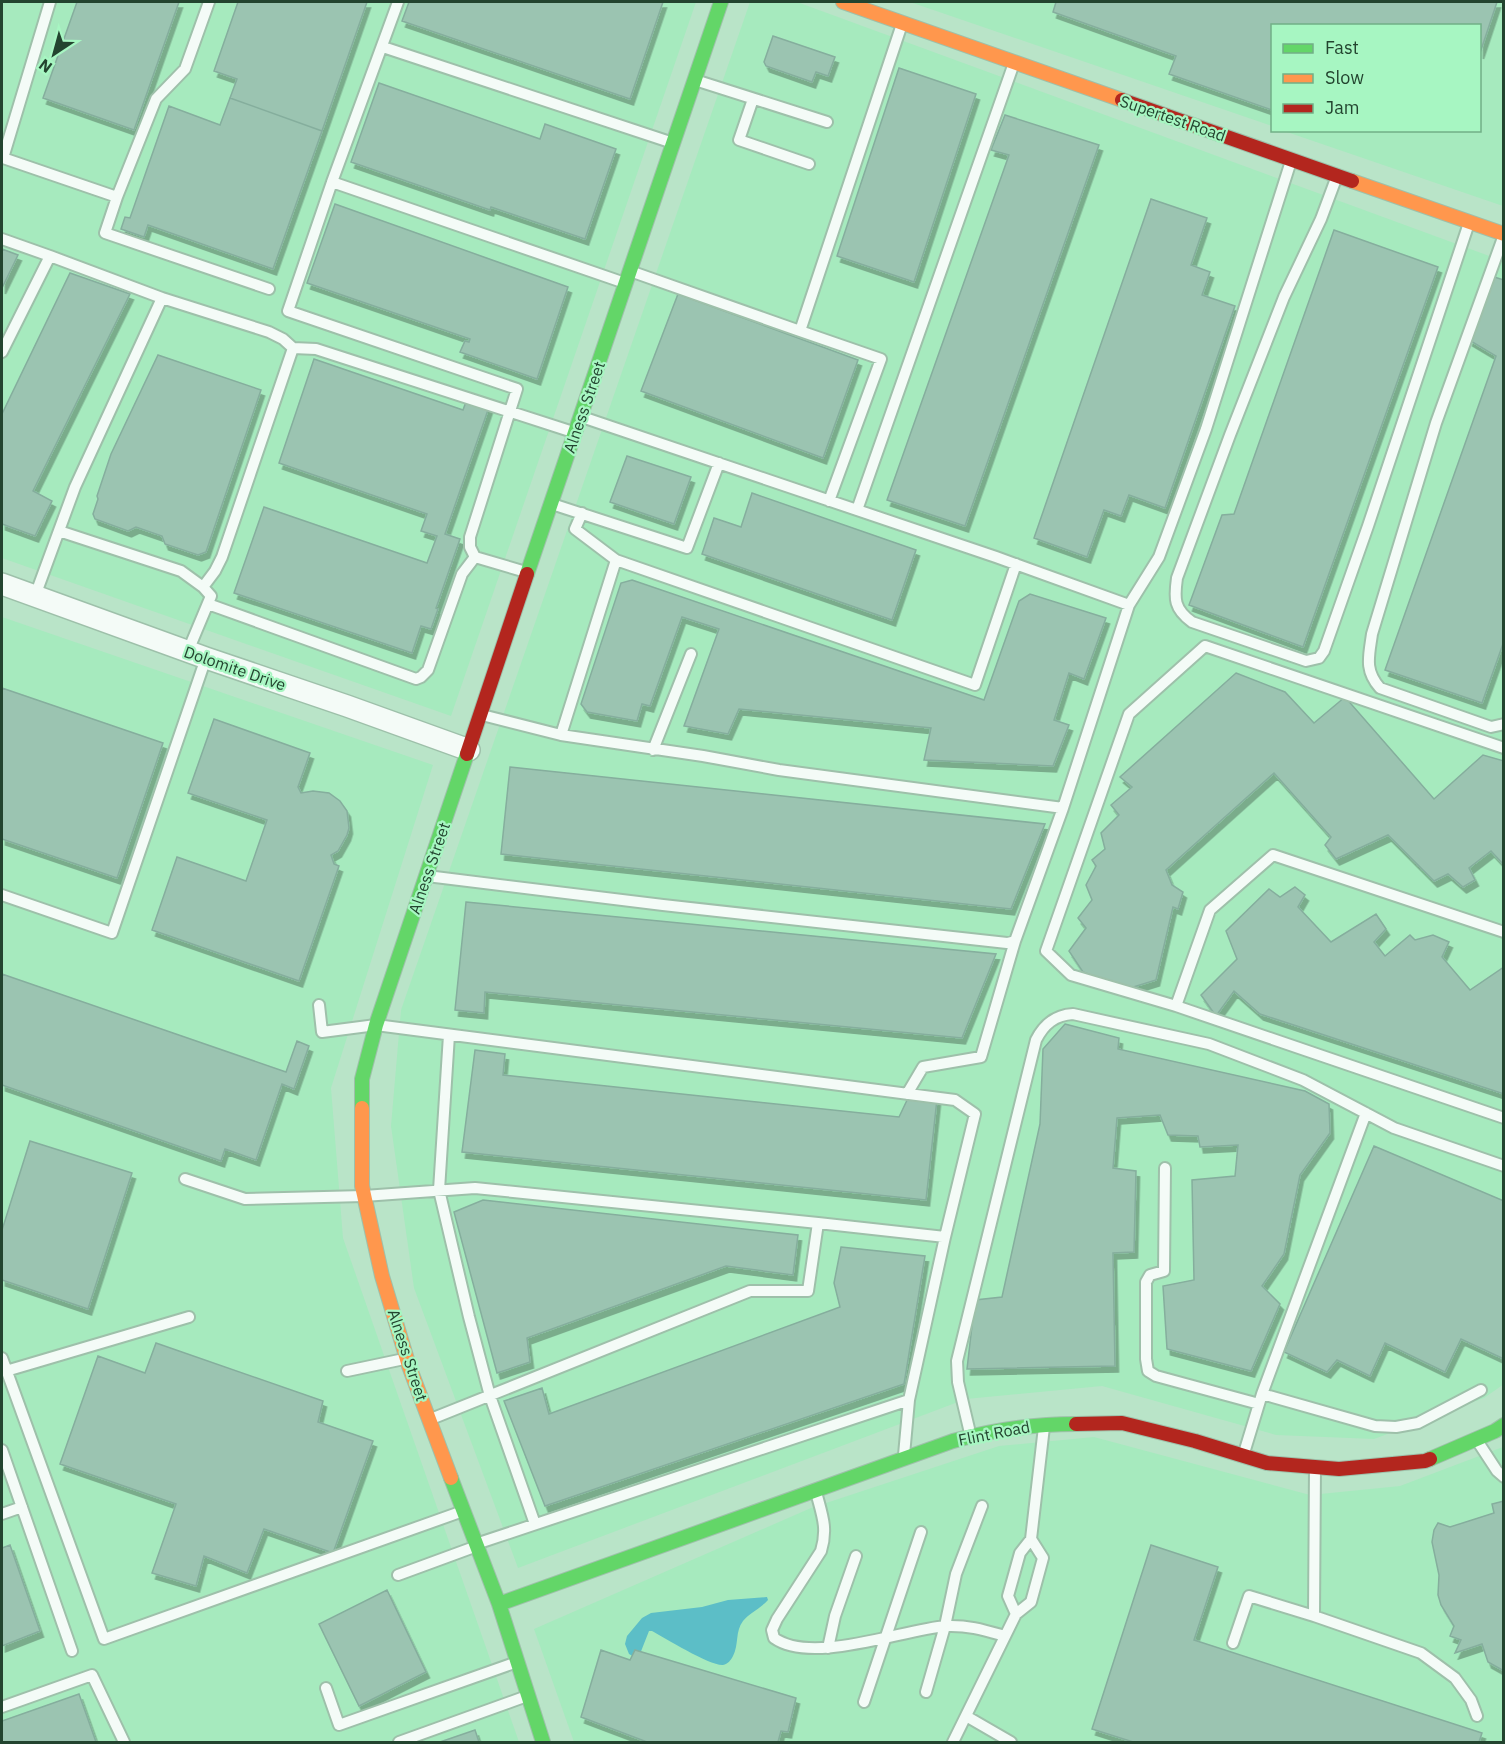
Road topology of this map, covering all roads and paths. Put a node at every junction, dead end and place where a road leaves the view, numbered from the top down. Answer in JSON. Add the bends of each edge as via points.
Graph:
{"nodes":[{"id":1,"x":50,"y":2,"type":"edge"},
{"id":2,"x":209,"y":2,"type":"edge"},
{"id":3,"x":399,"y":2,"type":"edge"},
{"id":4,"x":721,"y":2,"type":"edge"},
{"id":5,"x":843,"y":2,"type":"edge"},
{"id":6,"x":903,"y":22,"type":"junction"},
{"id":7,"x":383,"y":47,"type":"junction"},
{"id":8,"x":1014,"y":62,"type":"junction"},
{"id":9,"x":695,"y":80,"type":"junction"},
{"id":10,"x":753,"y":99,"type":"junction"},
{"id":11,"x":827,"y":122,"type":"dead end"},
{"id":12,"x":674,"y":144,"type":"junction"},
{"id":13,"x":1292,"y":160,"type":"junction"},
{"id":14,"x":809,"y":164,"type":"dead end"},
{"id":15,"x":1338,"y":176,"type":"junction"},
{"id":16,"x":332,"y":183,"type":"junction"},
{"id":17,"x":117,"y":197,"type":"junction"},
{"id":18,"x":1470,"y":222,"type":"junction"},
{"id":19,"x":1503,"y":234,"type":"edge"},
{"id":20,"x":2,"y":239,"type":"edge"},
{"id":21,"x":50,"y":256,"type":"junction"},
{"id":22,"x":628,"y":277,"type":"junction"},
{"id":23,"x":269,"y":289,"type":"dead end"},
{"id":24,"x":162,"y":298,"type":"junction"},
{"id":25,"x":800,"y":331,"type":"junction"},
{"id":26,"x":293,"y":348,"type":"junction"},
{"id":27,"x":2,"y":352,"type":"edge"},
{"id":28,"x":510,"y":412,"type":"junction"},
{"id":29,"x":581,"y":416,"type":"junction"},
{"id":30,"x":576,"y":433,"type":"junction"},
{"id":31,"x":719,"y":463,"type":"junction"},
{"id":32,"x":830,"y":501,"type":"junction"},
{"id":33,"x":551,"y":504,"type":"junction"},
{"id":34,"x":857,"y":510,"type":"junction"},
{"id":35,"x":582,"y":513,"type":"junction"},
{"id":36,"x":59,"y":531,"type":"junction"},
{"id":37,"x":475,"y":557,"type":"junction"},
{"id":38,"x":616,"y":560,"type":"junction"},
{"id":39,"x":1016,"y":564,"type":"junction"},
{"id":40,"x":529,"y":573,"type":"junction"},
{"id":41,"x":2,"y":584,"type":"edge"},
{"id":42,"x":204,"y":587,"type":"junction"},
{"id":43,"x":35,"y":596,"type":"junction"},
{"id":44,"x":208,"y":604,"type":"junction"},
{"id":45,"x":1129,"y":605,"type":"junction"},
{"id":46,"x":691,"y":654,"type":"dead end"},
{"id":47,"x":197,"y":655,"type":"junction"},
{"id":48,"x":480,"y":715,"type":"junction"},
{"id":49,"x":1503,"y":724,"type":"edge"},
{"id":50,"x":561,"y":735,"type":"junction"},
{"id":51,"x":1503,"y":748,"type":"edge"},
{"id":52,"x":469,"y":750,"type":"junction"},
{"id":53,"x":653,"y":750,"type":"junction"},
{"id":54,"x":1063,"y":808,"type":"junction"},
{"id":55,"x":427,"y":876,"type":"junction"},
{"id":56,"x":2,"y":895,"type":"edge"},
{"id":57,"x":1503,"y":932,"type":"edge"},
{"id":58,"x":1015,"y":941,"type":"junction"},
{"id":59,"x":319,"y":1005,"type":"dead end"},
{"id":60,"x":1176,"y":1006,"type":"junction"},
{"id":61,"x":376,"y":1025,"type":"junction"},
{"id":62,"x":449,"y":1035,"type":"junction"},
{"id":63,"x":907,"y":1094,"type":"junction"},
{"id":64,"x":1365,"y":1113,"type":"junction"},
{"id":65,"x":1503,"y":1118,"type":"edge"},
{"id":66,"x":1503,"y":1166,"type":"edge"},
{"id":67,"x":1165,"y":1168,"type":"dead end"},
{"id":68,"x":185,"y":1179,"type":"dead end"},
{"id":69,"x":439,"y":1190,"type":"junction"},
{"id":70,"x":364,"y":1196,"type":"junction"},
{"id":71,"x":818,"y":1223,"type":"junction"},
{"id":72,"x":945,"y":1237,"type":"junction"},
{"id":73,"x":189,"y":1317,"type":"dead end"},
{"id":74,"x":2,"y":1358,"type":"edge"},
{"id":75,"x":407,"y":1359,"type":"junction"},
{"id":76,"x":6,"y":1371,"type":"junction"},
{"id":77,"x":347,"y":1371,"type":"dead end"},
{"id":78,"x":1481,"y":1390,"type":"dead end"},
{"id":79,"x":490,"y":1396,"type":"junction"},
{"id":80,"x":1261,"y":1399,"type":"junction"},
{"id":81,"x":909,"y":1400,"type":"junction"},
{"id":82,"x":430,"y":1420,"type":"junction"},
{"id":83,"x":1044,"y":1424,"type":"junction"},
{"id":84,"x":1503,"y":1425,"type":"edge"},
{"id":85,"x":971,"y":1436,"type":"junction"},
{"id":86,"x":1477,"y":1439,"type":"junction"},
{"id":87,"x":2,"y":1450,"type":"edge"},
{"id":88,"x":1243,"y":1455,"type":"junction"},
{"id":89,"x":904,"y":1458,"type":"junction"},
{"id":90,"x":1315,"y":1467,"type":"junction"},
{"id":91,"x":1503,"y":1477,"type":"edge"},
{"id":92,"x":815,"y":1490,"type":"junction"},
{"id":93,"x":982,"y":1506,"type":"dead end"},
{"id":94,"x":22,"y":1507,"type":"junction"},
{"id":95,"x":464,"y":1511,"type":"junction"},
{"id":96,"x":2,"y":1514,"type":"edge"},
{"id":97,"x":535,"y":1524,"type":"junction"},
{"id":98,"x":921,"y":1532,"type":"dead end"},
{"id":99,"x":1030,"y":1539,"type":"junction"},
{"id":100,"x":477,"y":1545,"type":"junction"},
{"id":101,"x":856,"y":1556,"type":"dead end"},
{"id":102,"x":398,"y":1575,"type":"dead end"},
{"id":103,"x":499,"y":1604,"type":"junction"},
{"id":104,"x":1016,"y":1614,"type":"junction"},
{"id":105,"x":1314,"y":1616,"type":"junction"},
{"id":106,"x":945,"y":1626,"type":"junction"},
{"id":107,"x":1005,"y":1636,"type":"junction"},
{"id":108,"x":886,"y":1637,"type":"junction"},
{"id":109,"x":1233,"y":1643,"type":"dead end"},
{"id":110,"x":828,"y":1648,"type":"junction"},
{"id":111,"x":72,"y":1651,"type":"dead end"},
{"id":112,"x":517,"y":1662,"type":"junction"},
{"id":113,"x":326,"y":1688,"type":"dead end"},
{"id":114,"x":926,"y":1692,"type":"dead end"},
{"id":115,"x":528,"y":1696,"type":"junction"},
{"id":116,"x":864,"y":1702,"type":"dead end"},
{"id":117,"x":2,"y":1707,"type":"edge"},
{"id":118,"x":966,"y":1716,"type":"junction"},
{"id":119,"x":1477,"y":1716,"type":"dead end"},
{"id":120,"x":124,"y":1743,"type":"edge"},
{"id":121,"x":399,"y":1743,"type":"edge"},
{"id":122,"x":543,"y":1743,"type":"edge"},
{"id":123,"x":953,"y":1743,"type":"edge"},
{"id":124,"x":1011,"y":1743,"type":"edge"}],
"edges":[{"from":1,"to":17,"type":"lane","via":[[3,158]]},
{"from":2,"to":17,"type":"lane","via":[[185,69],[156,99]]},
{"from":3,"to":7,"type":"lane"},
{"from":4,"to":9,"type":"street","name":"Alness Street"},
{"from":5,"to":6,"type":"street","name":"Supertest Road"},
{"from":6,"to":8,"type":"street","name":"Supertest Road"},
{"from":6,"to":25,"type":"lane"},
{"from":7,"to":12,"type":"lane"},
{"from":7,"to":16,"type":"lane"},
{"from":8,"to":13,"type":"street","name":"Supertest Road"},
{"from":8,"to":34,"type":"lane"},
{"from":9,"to":10,"type":"lane"},
{"from":9,"to":12,"type":"street","name":"Alness Street"},
{"from":10,"to":11,"type":"lane"},
{"from":10,"to":14,"type":"lane","via":[[739,140]]},
{"from":12,"to":22,"type":"street","name":"Alness Street"},
{"from":13,"to":15,"type":"street","name":"Supertest Road"},
{"from":13,"to":45,"type":"lane","via":[[1206,429],[1159,557]]},
{"from":15,"to":18,"type":"street","name":"Supertest Road"},
{"from":15,"to":18,"type":"lane","via":[[1284,297],[1174,594],[1177,607],[1192,622],[1306,662],[1319,658],[1324,651]]},
{"from":16,"to":22,"type":"lane"},
{"from":16,"to":28,"type":"lane","via":[[288,311],[517,388]]},
{"from":17,"to":23,"type":"lane","via":[[105,233]]},
{"from":18,"to":19,"type":"street","name":"Supertest Road"},
{"from":19,"to":49,"type":"lane","via":[[1436,423],[1372,633],[1368,662],[1372,678],[1380,688],[1491,727]]},
{"from":20,"to":21,"type":"lane"},
{"from":21,"to":24,"type":"lane"},
{"from":21,"to":27,"type":"lane"},
{"from":22,"to":25,"type":"lane"},
{"from":22,"to":29,"type":"street","name":"Alness Street"},
{"from":24,"to":26,"type":"lane","via":[[269,332]]},
{"from":24,"to":36,"type":"lane","via":[[75,487]]},
{"from":25,"to":32,"type":"lane","via":[[881,359]]},
{"from":26,"to":28,"type":"lane","via":[[316,349]]},
{"from":26,"to":42,"type":"lane","via":[[222,557]]},
{"from":28,"to":30,"type":"lane"},
{"from":28,"to":37,"type":"lane","via":[[470,537]]},
{"from":29,"to":30,"type":"street","name":"Alness Street"},
{"from":29,"to":31,"type":"lane"},
{"from":30,"to":33,"type":"street","name":"Alness Street"},
{"from":31,"to":32,"type":"lane"},
{"from":31,"to":35,"type":"lane","via":[[687,548]]},
{"from":32,"to":34,"type":"lane"},
{"from":33,"to":35,"type":"lane"},
{"from":33,"to":40,"type":"street","name":"Alness Street"},
{"from":34,"to":39,"type":"lane"},
{"from":35,"to":38,"type":"lane","via":[[575,529]]},
{"from":36,"to":42,"type":"lane","via":[[181,571]]},
{"from":36,"to":43,"type":"lane"},
{"from":37,"to":40,"type":"lane"},
{"from":37,"to":44,"type":"lane","via":[[462,574],[429,670],[416,679]]},
{"from":38,"to":39,"type":"lane","via":[[975,686]]},
{"from":38,"to":50,"type":"lane"},
{"from":39,"to":45,"type":"lane"},
{"from":40,"to":48,"type":"street","name":"Alness Street"},
{"from":41,"to":43,"type":"street","name":"Dolomite Drive"},
{"from":42,"to":44,"type":"lane","via":[[211,597]]},
{"from":43,"to":47,"type":"street","name":"Dolomite Drive"},
{"from":44,"to":47,"type":"lane"},
{"from":45,"to":54,"type":"lane"},
{"from":46,"to":53,"type":"lane"},
{"from":47,"to":52,"type":"street","name":"Dolomite Drive"},
{"from":47,"to":56,"type":"lane","via":[[112,933]]},
{"from":48,"to":50,"type":"lane"},
{"from":48,"to":52,"type":"street","name":"Alness Street"},
{"from":50,"to":53,"type":"lane"},
{"from":51,"to":60,"type":"lane","via":[[1205,646],[1129,714],[1046,951],[1071,975]]},
{"from":52,"to":55,"type":"street","name":"Alness Street"},
{"from":53,"to":54,"type":"lane"},
{"from":54,"to":58,"type":"lane"},
{"from":55,"to":58,"type":"lane"},
{"from":55,"to":61,"type":"street","name":"Alness Street"},
{"from":57,"to":60,"type":"lane","via":[[1272,855],[1210,910]]},
{"from":58,"to":63,"type":"lane","via":[[981,1057],[923,1068]]},
{"from":59,"to":61,"type":"lane","via":[[322,1032]]},
{"from":60,"to":65,"type":"lane"},
{"from":61,"to":62,"type":"lane"},
{"from":61,"to":70,"type":"street","name":"Alness Street","via":[[362,1079]]},
{"from":62,"to":63,"type":"lane"},
{"from":62,"to":69,"type":"lane"},
{"from":63,"to":72,"type":"lane","via":[[955,1100],[975,1114]]},
{"from":64,"to":66,"type":"lane","via":[[1394,1128]]},
{"from":64,"to":80,"type":"lane"},
{"from":64,"to":85,"type":"lane","via":[[1303,1080],[1209,1044],[1072,1014],[1050,1021],[1036,1040],[957,1361]]},
{"from":67,"to":80,"type":"lane","via":[[1164,1271],[1150,1275],[1146,1282],[1148,1371]]},
{"from":68,"to":70,"type":"lane","via":[[245,1199]]},
{"from":69,"to":70,"type":"lane"},
{"from":69,"to":71,"type":"lane","via":[[475,1188]]},
{"from":69,"to":79,"type":"lane"},
{"from":70,"to":75,"type":"street","name":"Alness Street","via":[[382,1276]]},
{"from":71,"to":72,"type":"lane"},
{"from":71,"to":79,"type":"lane","via":[[808,1291],[750,1291]]},
{"from":72,"to":81,"type":"lane"},
{"from":73,"to":76,"type":"lane"},
{"from":74,"to":76,"type":"lane"},
{"from":75,"to":77,"type":"lane"},
{"from":75,"to":82,"type":"street","name":"Alness Street"},
{"from":76,"to":95,"type":"lane","via":[[104,1639]]},
{"from":78,"to":80,"type":"lane","via":[[1418,1423],[1396,1427],[1375,1426]]},
{"from":79,"to":82,"type":"lane"},
{"from":79,"to":97,"type":"lane"},
{"from":80,"to":88,"type":"lane"},
{"from":81,"to":89,"type":"lane"},
{"from":81,"to":97,"type":"lane"},
{"from":82,"to":95,"type":"street","name":"Alness Street"},
{"from":83,"to":85,"type":"street","name":"Flint Road"},
{"from":83,"to":88,"type":"street","name":"Flint Road","via":[[1122,1423]]},
{"from":83,"to":99,"type":"lane"},
{"from":84,"to":86,"type":"street","name":"Flint Road"},
{"from":85,"to":89,"type":"street","name":"Flint Road"},
{"from":86,"to":90,"type":"street","name":"Flint Road","via":[[1425,1461],[1339,1469]]},
{"from":86,"to":91,"type":"lane"},
{"from":87,"to":94,"type":"lane"},
{"from":88,"to":90,"type":"street","name":"Flint Road","via":[[1267,1463]]},
{"from":89,"to":92,"type":"street","name":"Flint Road"},
{"from":90,"to":105,"type":"lane"},
{"from":92,"to":103,"type":"street","name":"Flint Road"},
{"from":92,"to":110,"type":"lane","via":[[825,1523],[821,1551],[772,1629],[774,1638],[782,1643]]},
{"from":93,"to":106,"type":"lane","via":[[956,1574]]},
{"from":94,"to":96,"type":"lane"},
{"from":94,"to":111,"type":"lane"},
{"from":95,"to":100,"type":"street","name":"Alness Street"},
{"from":97,"to":100,"type":"lane"},
{"from":98,"to":108,"type":"lane"},
{"from":99,"to":104,"type":"lane","via":[[1020,1553],[1008,1596]]},
{"from":99,"to":104,"type":"lane","via":[[1043,1558],[1031,1602]]},
{"from":100,"to":102,"type":"lane"},
{"from":100,"to":103,"type":"street","name":"Alness Street"},
{"from":101,"to":110,"type":"lane"},
{"from":103,"to":112,"type":"street","name":"Alness Street"},
{"from":104,"to":107,"type":"lane"},
{"from":105,"to":109,"type":"lane","via":[[1249,1596]]},
{"from":105,"to":119,"type":"lane","via":[[1420,1653],[1455,1678]]},
{"from":106,"to":107,"type":"lane","via":[[973,1626]]},
{"from":106,"to":108,"type":"lane"},
{"from":106,"to":114,"type":"lane"},
{"from":107,"to":118,"type":"lane"},
{"from":108,"to":110,"type":"lane"},
{"from":108,"to":116,"type":"lane"},
{"from":112,"to":113,"type":"lane","via":[[339,1725]]},
{"from":112,"to":115,"type":"street","name":"Alness Street"},
{"from":115,"to":121,"type":"lane"},
{"from":115,"to":122,"type":"street","name":"Alness Street"},
{"from":117,"to":120,"type":"lane","via":[[92,1675]]},
{"from":118,"to":123,"type":"lane"},
{"from":118,"to":124,"type":"lane"}]}
